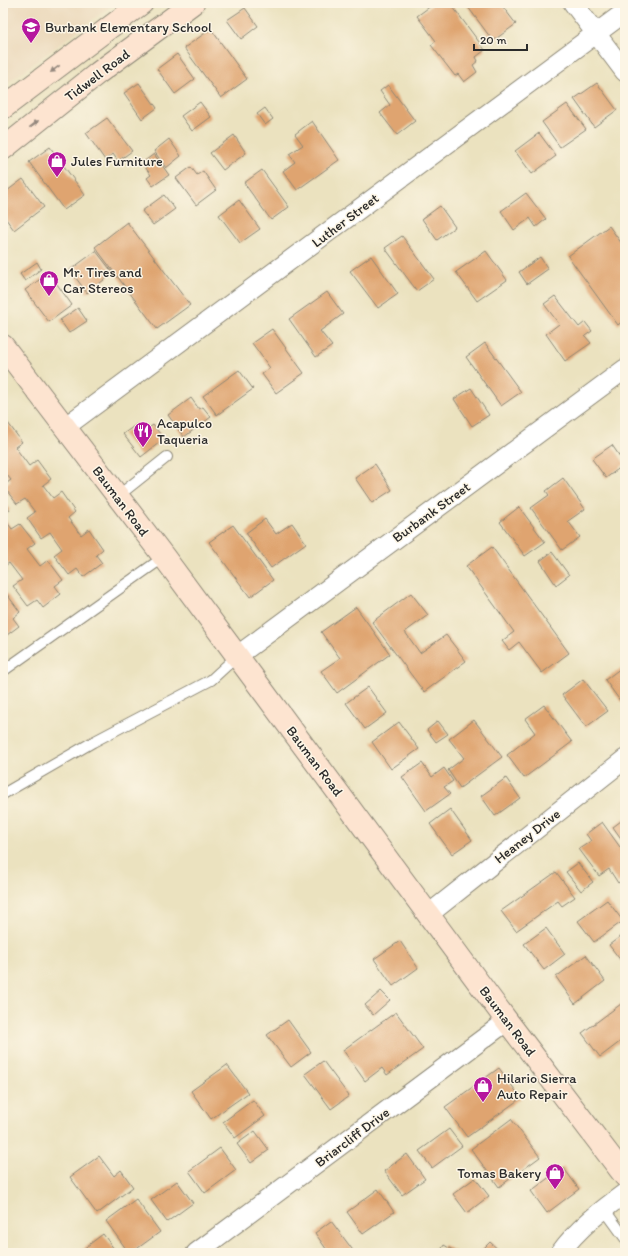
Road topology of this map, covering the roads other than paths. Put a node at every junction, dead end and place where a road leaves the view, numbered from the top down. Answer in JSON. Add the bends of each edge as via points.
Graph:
{"nodes":[{"id":1,"x":142,"y":3,"type":"edge"},
{"id":2,"x":193,"y":3,"type":"edge"},
{"id":3,"x":573,"y":3,"type":"edge"},
{"id":4,"x":625,"y":12,"type":"edge"},
{"id":5,"x":596,"y":34,"type":"junction"},
{"id":6,"x":78,"y":51,"type":"junction"},
{"id":7,"x":625,"y":72,"type":"edge"},
{"id":8,"x":98,"y":73,"type":"junction"},
{"id":9,"x":3,"y":108,"type":"edge"},
{"id":10,"x":3,"y":149,"type":"edge"},
{"id":11,"x":3,"y":346,"type":"edge"},
{"id":12,"x":625,"y":368,"type":"edge"},
{"id":13,"x":66,"y":427,"type":"junction"},
{"id":14,"x":167,"y":457,"type":"dead end"},
{"id":15,"x":118,"y":496,"type":"junction"},
{"id":16,"x":164,"y":557,"type":"junction"},
{"id":17,"x":236,"y":656,"type":"junction"},
{"id":18,"x":3,"y":671,"type":"edge"},
{"id":19,"x":625,"y":759,"type":"edge"},
{"id":20,"x":3,"y":794,"type":"edge"},
{"id":21,"x":429,"y":914,"type":"junction"},
{"id":22,"x":507,"y":1021,"type":"junction"},
{"id":23,"x":625,"y":1176,"type":"edge"},
{"id":24,"x":625,"y":1193,"type":"edge"},
{"id":25,"x":604,"y":1209,"type":"junction"},
{"id":26,"x":625,"y":1238,"type":"edge"},
{"id":27,"x":196,"y":1253,"type":"edge"},
{"id":28,"x":560,"y":1253,"type":"edge"}],
"edges":[{"from":1,"to":6,"type":"street"},
{"from":2,"to":8,"type":"street","name":"Tidwell Road"},
{"from":3,"to":5,"type":"street"},
{"from":4,"to":5,"type":"street","name":"Luther Street"},
{"from":5,"to":7,"type":"street"},
{"from":5,"to":13,"type":"street","name":"Luther Street"},
{"from":6,"to":8,"type":"street"},
{"from":6,"to":9,"type":"street","one_way":true},
{"from":10,"to":8,"type":"street","name":"Tidwell Road","one_way":true},
{"from":11,"to":13,"type":"street","name":"Bauman Road"},
{"from":12,"to":17,"type":"street","name":"Burbank Street"},
{"from":13,"to":15,"type":"street","name":"Bauman Road"},
{"from":14,"to":15,"type":"lane"},
{"from":15,"to":16,"type":"street","name":"Bauman Road"},
{"from":16,"to":17,"type":"street","name":"Bauman Road"},
{"from":16,"to":18,"type":"lane"},
{"from":17,"to":20,"type":"lane","via":[[211,680],[93,742]]},
{"from":17,"to":21,"type":"street","name":"Bauman Road"},
{"from":19,"to":21,"type":"street","name":"Heaney Drive"},
{"from":21,"to":22,"type":"street","name":"Bauman Road"},
{"from":22,"to":23,"type":"street","name":"Bauman Road"},
{"from":22,"to":27,"type":"street","name":"Briarcliff Drive"},
{"from":24,"to":25,"type":"street"},
{"from":25,"to":26,"type":"lane"},
{"from":25,"to":28,"type":"street","via":[[583,1227]]}]}
